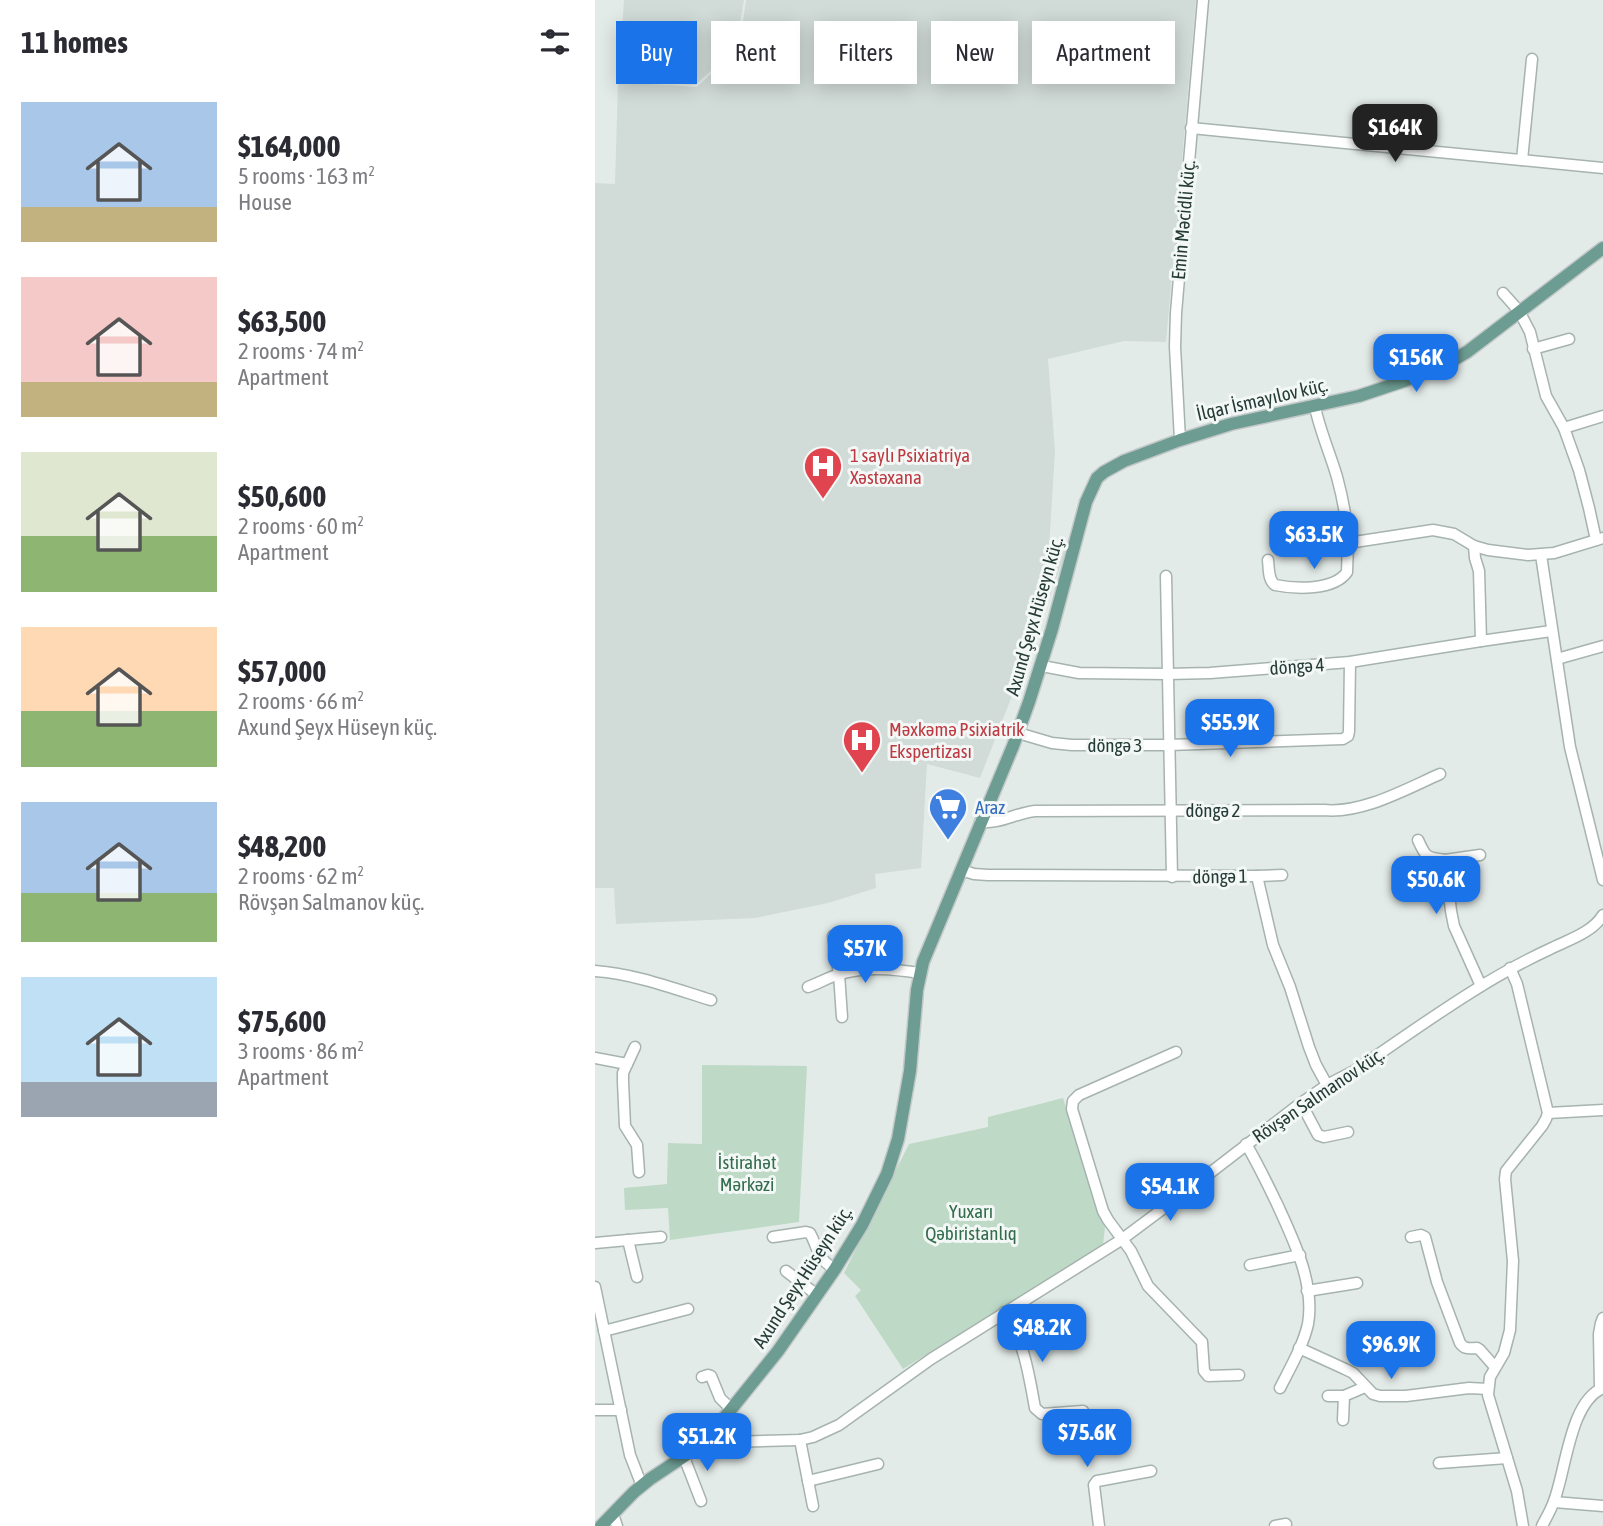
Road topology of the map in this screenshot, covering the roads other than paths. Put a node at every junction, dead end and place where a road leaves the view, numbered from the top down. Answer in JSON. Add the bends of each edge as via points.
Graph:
{"nodes":[{"id":1,"x":1203,"y":0,"type":"edge"},
{"id":2,"x":1532,"y":59,"type":"dead end"},
{"id":3,"x":1191,"y":128,"type":"junction"},
{"id":4,"x":1522,"y":160,"type":"junction"},
{"id":5,"x":1603,"y":168,"type":"edge"},
{"id":6,"x":1603,"y":248,"type":"edge"},
{"id":7,"x":1503,"y":293,"type":"dead end"},
{"id":8,"x":1519,"y":311,"type":"junction"},
{"id":9,"x":1569,"y":339,"type":"dead end"},
{"id":10,"x":1533,"y":349,"type":"junction"},
{"id":11,"x":1315,"y":407,"type":"junction"},
{"id":12,"x":1603,"y":416,"type":"edge"},
{"id":13,"x":1564,"y":428,"type":"junction"},
{"id":14,"x":1180,"y":440,"type":"junction"},
{"id":15,"x":1599,"y":539,"type":"edge"},
{"id":16,"x":1348,"y":543,"type":"junction"},
{"id":17,"x":1474,"y":545,"type":"junction"},
{"id":18,"x":1541,"y":555,"type":"junction"},
{"id":19,"x":1268,"y":560,"type":"dead end"},
{"id":20,"x":1166,"y":576,"type":"dead end"},
{"id":21,"x":1551,"y":631,"type":"junction"},
{"id":22,"x":1481,"y":641,"type":"junction"},
{"id":23,"x":1603,"y":646,"type":"edge"},
{"id":24,"x":1557,"y":659,"type":"junction"},
{"id":25,"x":1350,"y":662,"type":"junction"},
{"id":26,"x":1042,"y":666,"type":"junction"},
{"id":27,"x":1167,"y":674,"type":"junction"},
{"id":28,"x":1018,"y":733,"type":"junction"},
{"id":29,"x":1169,"y":745,"type":"junction"},
{"id":30,"x":1440,"y":774,"type":"dead end"},
{"id":31,"x":1170,"y":811,"type":"junction"},
{"id":32,"x":980,"y":822,"type":"junction"},
{"id":33,"x":1418,"y":840,"type":"dead end"},
{"id":34,"x":1481,"y":855,"type":"dead end"},
{"id":35,"x":1445,"y":860,"type":"junction"},
{"id":36,"x":961,"y":870,"type":"junction"},
{"id":37,"x":1282,"y":875,"type":"dead end"},
{"id":38,"x":1257,"y":876,"type":"junction"},
{"id":39,"x":1172,"y":877,"type":"junction"},
{"id":40,"x":1603,"y":880,"type":"edge"},
{"id":41,"x":1601,"y":922,"type":"edge"},
{"id":42,"x":833,"y":936,"type":"dead end"},
{"id":43,"x":1510,"y":968,"type":"junction"},
{"id":44,"x":595,"y":971,"type":"edge"},
{"id":45,"x":920,"y":973,"type":"junction"},
{"id":46,"x":839,"y":974,"type":"junction"},
{"id":47,"x":1481,"y":986,"type":"junction"},
{"id":48,"x":808,"y":987,"type":"dead end"},
{"id":49,"x":711,"y":1000,"type":"dead end"},
{"id":50,"x":842,"y":1017,"type":"dead end"},
{"id":51,"x":635,"y":1047,"type":"dead end"},
{"id":52,"x":1175,"y":1052,"type":"dead end"},
{"id":53,"x":595,"y":1058,"type":"edge"},
{"id":54,"x":627,"y":1064,"type":"junction"},
{"id":55,"x":1327,"y":1085,"type":"junction"},
{"id":56,"x":1301,"y":1102,"type":"junction"},
{"id":57,"x":1603,"y":1110,"type":"edge"},
{"id":58,"x":1548,"y":1112,"type":"junction"},
{"id":59,"x":1348,"y":1132,"type":"dead end"},
{"id":60,"x":1246,"y":1144,"type":"junction"},
{"id":61,"x":639,"y":1172,"type":"dead end"},
{"id":62,"x":661,"y":1237,"type":"dead end"},
{"id":63,"x":773,"y":1237,"type":"dead end"},
{"id":64,"x":1411,"y":1237,"type":"dead end"},
{"id":65,"x":628,"y":1240,"type":"junction"},
{"id":66,"x":1121,"y":1240,"type":"junction"},
{"id":67,"x":595,"y":1243,"type":"edge"},
{"id":68,"x":1300,"y":1255,"type":"junction"},
{"id":69,"x":1249,"y":1265,"type":"dead end"},
{"id":70,"x":835,"y":1269,"type":"junction"},
{"id":71,"x":786,"y":1271,"type":"dead end"},
{"id":72,"x":637,"y":1277,"type":"dead end"},
{"id":73,"x":1357,"y":1283,"type":"dead end"},
{"id":74,"x":595,"y":1287,"type":"edge"},
{"id":75,"x":1307,"y":1291,"type":"junction"},
{"id":76,"x":817,"y":1296,"type":"junction"},
{"id":77,"x":688,"y":1309,"type":"dead end"},
{"id":78,"x":1004,"y":1312,"type":"junction"},
{"id":79,"x":1603,"y":1318,"type":"edge"},
{"id":80,"x":604,"y":1331,"type":"junction"},
{"id":81,"x":1299,"y":1348,"type":"junction"},
{"id":82,"x":1495,"y":1367,"type":"junction"},
{"id":83,"x":1240,"y":1375,"type":"dead end"},
{"id":84,"x":702,"y":1377,"type":"dead end"},
{"id":85,"x":1365,"y":1387,"type":"junction"},
{"id":86,"x":1280,"y":1388,"type":"dead end"},
{"id":87,"x":1602,"y":1388,"type":"edge"},
{"id":88,"x":1488,"y":1389,"type":"junction"},
{"id":89,"x":1328,"y":1396,"type":"dead end"},
{"id":90,"x":1344,"y":1396,"type":"junction"},
{"id":91,"x":731,"y":1409,"type":"junction"},
{"id":92,"x":595,"y":1410,"type":"edge"},
{"id":93,"x":621,"y":1410,"type":"junction"},
{"id":94,"x":1083,"y":1411,"type":"dead end"},
{"id":95,"x":1343,"y":1420,"type":"dead end"},
{"id":96,"x":708,"y":1437,"type":"junction"},
{"id":97,"x":800,"y":1440,"type":"junction"},
{"id":98,"x":684,"y":1457,"type":"junction"},
{"id":99,"x":1507,"y":1458,"type":"junction"},
{"id":100,"x":1439,"y":1462,"type":"dead end"},
{"id":101,"x":878,"y":1464,"type":"dead end"},
{"id":102,"x":1151,"y":1471,"type":"dead end"},
{"id":103,"x":808,"y":1481,"type":"junction"},
{"id":104,"x":642,"y":1486,"type":"junction"},
{"id":105,"x":701,"y":1501,"type":"dead end"},
{"id":106,"x":1554,"y":1502,"type":"junction"},
{"id":107,"x":813,"y":1506,"type":"dead end"},
{"id":108,"x":1603,"y":1506,"type":"edge"},
{"id":109,"x":614,"y":1521,"type":"edge"},
{"id":110,"x":601,"y":1526,"type":"edge"},
{"id":111,"x":1099,"y":1526,"type":"edge"},
{"id":112,"x":1523,"y":1526,"type":"edge"},
{"id":113,"x":1542,"y":1526,"type":"edge"}],
"edges":[{"from":1,"to":3,"type":"street","name":"Emin Məcidli küç."},
{"from":2,"to":4,"type":"street"},
{"from":3,"to":4,"type":"street"},
{"from":3,"to":14,"type":"street","name":"Emin Məcidli küç.","via":[[1175,313]]},
{"from":4,"to":5,"type":"street"},
{"from":6,"to":8,"type":"main road","name":"İlqar İsmayılov küç."},
{"from":7,"to":8,"type":"street"},
{"from":8,"to":10,"type":"street"},
{"from":8,"to":11,"type":"main road","name":"İlqar İsmayılov küç.","via":[[1454,359],[1381,390]]},
{"from":9,"to":10,"type":"street"},
{"from":10,"to":13,"type":"street","via":[[1546,396]]},
{"from":11,"to":14,"type":"main road","name":"İlqar İsmayılov küç."},
{"from":11,"to":16,"type":"street","via":[[1347,520]]},
{"from":12,"to":13,"type":"street"},
{"from":13,"to":15,"type":"street"},
{"from":14,"to":26,"type":"main road","name":"Axund Şeyx Hüseyn küç.","via":[[1111,467],[1091,487]]},
{"from":15,"to":18,"type":"street"},
{"from":16,"to":17,"type":"street","via":[[1433,530]]},
{"from":16,"to":19,"type":"street","via":[[1345,576],[1321,586],[1275,585]]},
{"from":17,"to":18,"type":"street"},
{"from":17,"to":22,"type":"street","via":[[1480,578]]},
{"from":18,"to":21,"type":"street"},
{"from":20,"to":27,"type":"street"},
{"from":21,"to":22,"type":"street","name":"döngə 4"},
{"from":21,"to":24,"type":"street"},
{"from":22,"to":25,"type":"street","name":"döngə 4"},
{"from":23,"to":24,"type":"street"},
{"from":24,"to":40,"type":"street","via":[[1570,747]]},
{"from":25,"to":27,"type":"street","name":"döngə 4"},
{"from":25,"to":29,"type":"street","name":"döngə 3","via":[[1349,731],[1343,739]]},
{"from":26,"to":27,"type":"street","name":"döngə 4","via":[[1079,673]]},
{"from":26,"to":28,"type":"main road","name":"Axund Şeyx Hüseyn küç."},
{"from":27,"to":29,"type":"street"},
{"from":28,"to":29,"type":"street","name":"döngə 3","via":[[1072,745]]},
{"from":28,"to":32,"type":"main road","name":"Axund Şeyx Hüseyn küç."},
{"from":29,"to":31,"type":"street"},
{"from":30,"to":31,"type":"street","name":"döngə 2","via":[[1393,796],[1339,811]]},
{"from":31,"to":32,"type":"street","name":"döngə 2","via":[[1035,811],[998,822]]},
{"from":31,"to":39,"type":"street"},
{"from":32,"to":36,"type":"main road","name":"Axund Şeyx Hüseyn küç."},
{"from":33,"to":35,"type":"street","via":[[1425,855]]},
{"from":34,"to":35,"type":"street"},
{"from":35,"to":47,"type":"street","via":[[1454,926]]},
{"from":36,"to":39,"type":"street","name":"döngə 1","via":[[988,875]]},
{"from":36,"to":45,"type":"main road","name":"Axund Şeyx Hüseyn küç."},
{"from":37,"to":38,"type":"street"},
{"from":38,"to":39,"type":"street","name":"döngə 1"},
{"from":38,"to":55,"type":"street","name":"döngə 1","via":[[1273,945]]},
{"from":41,"to":43,"type":"street","name":"Rövşən Salmanov küç."},
{"from":42,"to":46,"type":"street"},
{"from":43,"to":47,"type":"street","name":"Rövşən Salmanov küç."},
{"from":43,"to":58,"type":"street"},
{"from":44,"to":49,"type":"street","via":[[645,979]]},
{"from":45,"to":46,"type":"street","via":[[871,969]]},
{"from":45,"to":70,"type":"main road","name":"Axund Şeyx Hüseyn küç.","via":[[910,1071],[895,1148],[878,1194]]},
{"from":46,"to":48,"type":"street"},
{"from":46,"to":50,"type":"street"},
{"from":47,"to":55,"type":"street","name":"Rövşən Salmanov küç."},
{"from":51,"to":54,"type":"street"},
{"from":52,"to":66,"type":"street","via":[[1073,1101],[1104,1211]]},
{"from":53,"to":54,"type":"street"},
{"from":54,"to":61,"type":"street","via":[[623,1073],[625,1126],[637,1145]]},
{"from":55,"to":56,"type":"street","name":"Rövşən Salmanov küç."},
{"from":56,"to":59,"type":"street","via":[[1318,1135]]},
{"from":56,"to":60,"type":"street","name":"Rövşən Salmanov küç."},
{"from":57,"to":58,"type":"street"},
{"from":58,"to":82,"type":"street","via":[[1506,1171],[1513,1282],[1508,1343]]},
{"from":60,"to":66,"type":"street","name":"Rövşən Salmanov küç."},
{"from":60,"to":68,"type":"street"},
{"from":62,"to":65,"type":"street"},
{"from":63,"to":70,"type":"street","via":[[810,1233],[822,1259]]},
{"from":64,"to":82,"type":"street","via":[[1425,1237],[1462,1347],[1477,1348]]},
{"from":65,"to":67,"type":"street"},
{"from":65,"to":72,"type":"street"},
{"from":66,"to":78,"type":"street","name":"Rövşən Salmanov küç."},
{"from":66,"to":83,"type":"street","via":[[1148,1286],[1202,1342],[1205,1374]]},
{"from":68,"to":69,"type":"street"},
{"from":68,"to":75,"type":"street"},
{"from":70,"to":76,"type":"main road","name":"Axund Şeyx Hüseyn küç."},
{"from":71,"to":76,"type":"street"},
{"from":73,"to":75,"type":"street"},
{"from":74,"to":80,"type":"street"},
{"from":75,"to":81,"type":"street","via":[[1308,1321]]},
{"from":76,"to":91,"type":"main road","name":"Axund Şeyx Hüseyn küç."},
{"from":77,"to":80,"type":"street"},
{"from":78,"to":94,"type":"street","via":[[1019,1337],[1038,1412]]},
{"from":78,"to":97,"type":"street","name":"Rövşən Salmanov küç.","via":[[839,1425]]},
{"from":79,"to":87,"type":"street","via":[[1599,1334]]},
{"from":80,"to":93,"type":"street"},
{"from":81,"to":85,"type":"street","via":[[1353,1373]]},
{"from":81,"to":86,"type":"street"},
{"from":82,"to":88,"type":"street"},
{"from":84,"to":91,"type":"street","via":[[711,1376],[720,1398]]},
{"from":85,"to":88,"type":"street","via":[[1389,1397]]},
{"from":85,"to":90,"type":"street"},
{"from":87,"to":106,"type":"street","via":[[1588,1398],[1578,1416]]},
{"from":88,"to":99,"type":"street"},
{"from":89,"to":90,"type":"street"},
{"from":90,"to":95,"type":"street"},
{"from":91,"to":96,"type":"main road","name":"Axund Şeyx Hüseyn küç."},
{"from":92,"to":93,"type":"street"},
{"from":93,"to":104,"type":"street"},
{"from":96,"to":97,"type":"street","name":"Rövşən Salmanov küç.","via":[[728,1442]]},
{"from":96,"to":98,"type":"main road","name":"Axund Şeyx Hüseyn küç."},
{"from":97,"to":103,"type":"street"},
{"from":98,"to":104,"type":"main road","name":"Axund Şeyx Hüseyn küç."},
{"from":98,"to":105,"type":"street"},
{"from":99,"to":100,"type":"street"},
{"from":99,"to":112,"type":"street"},
{"from":101,"to":103,"type":"street"},
{"from":102,"to":111,"type":"street","via":[[1097,1481]]},
{"from":103,"to":107,"type":"street"},
{"from":104,"to":109,"type":"main road","name":"Axund Şeyx Hüseyn küç."},
{"from":106,"to":108,"type":"street"},
{"from":106,"to":113,"type":"street"},
{"from":109,"to":110,"type":"main road","name":"Axund Şeyx Hüseyn küç."}]}
